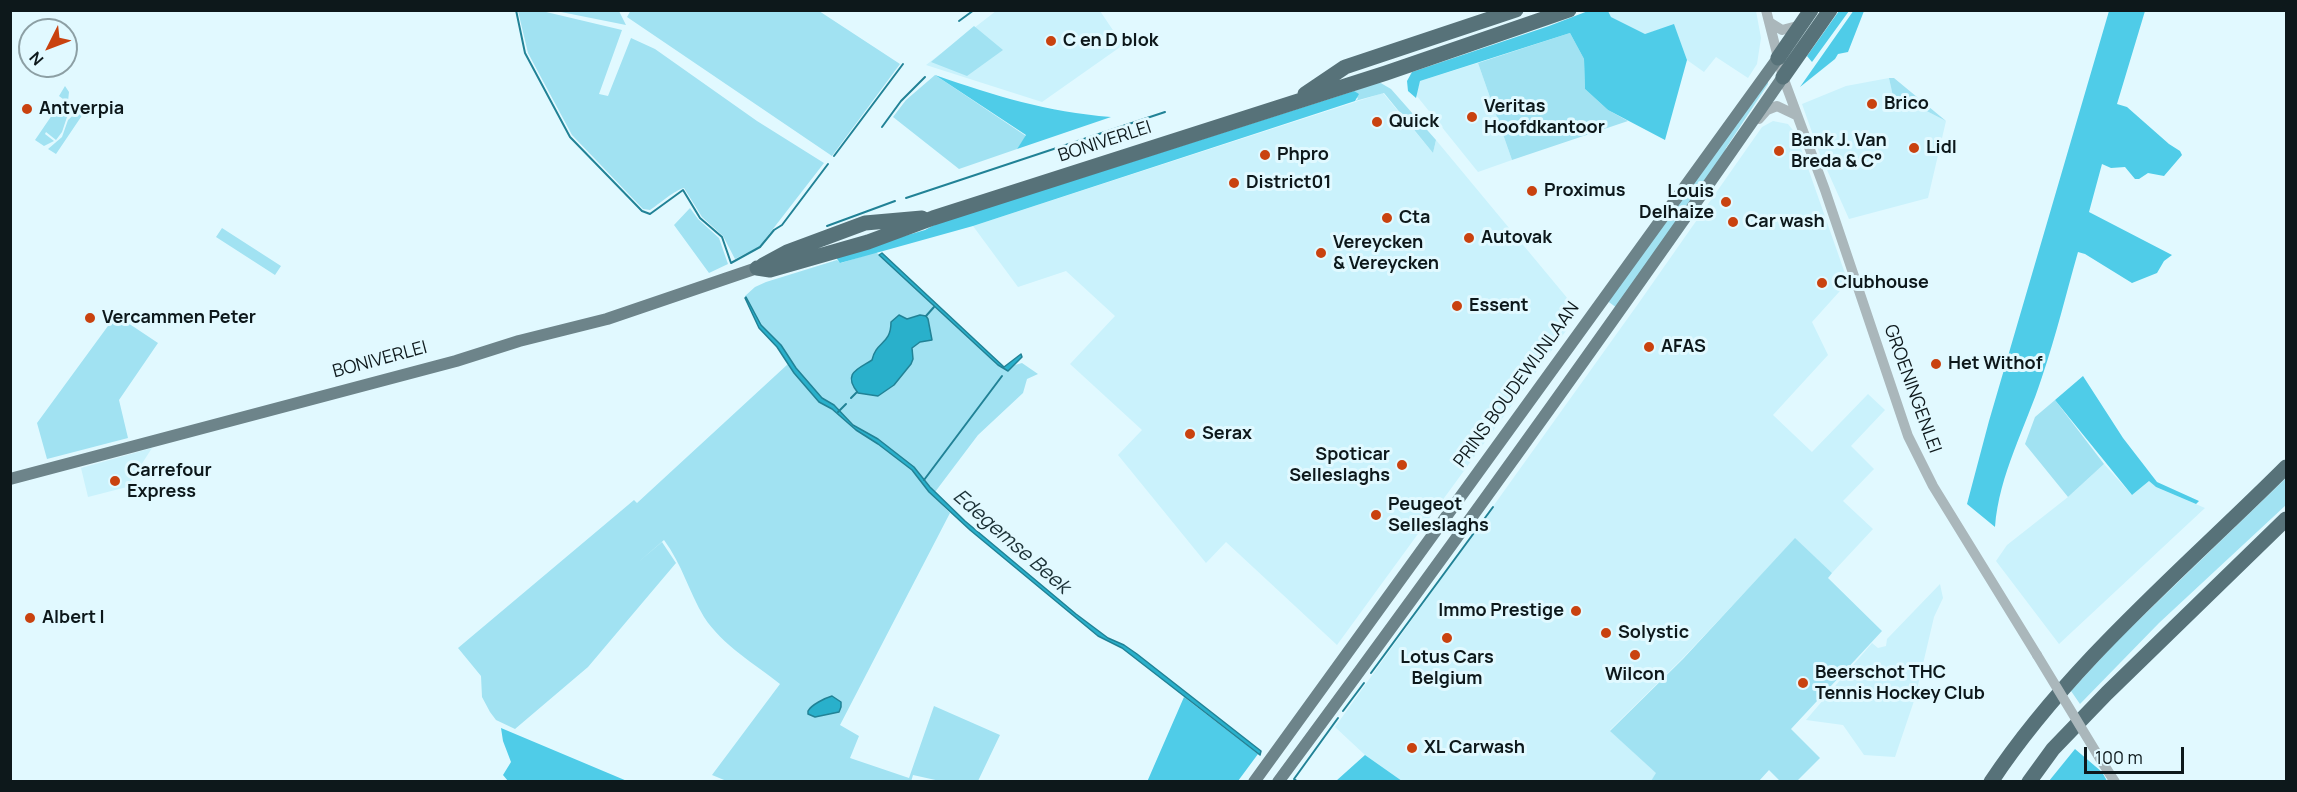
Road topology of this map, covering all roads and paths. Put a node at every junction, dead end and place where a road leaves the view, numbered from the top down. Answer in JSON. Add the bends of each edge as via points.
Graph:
{"nodes":[{"id":1,"x":1516,"y":10,"type":"edge"},
{"id":2,"x":1569,"y":10,"type":"edge"},
{"id":3,"x":1812,"y":10,"type":"edge"},
{"id":4,"x":1830,"y":10,"type":"edge"},
{"id":5,"x":1768,"y":16,"type":"edge"},
{"id":6,"x":1801,"y":26,"type":"junction"},
{"id":7,"x":1778,"y":58,"type":"junction"},
{"id":8,"x":1783,"y":77,"type":"junction"},
{"id":9,"x":1289,"y":103,"type":"junction"},
{"id":10,"x":1796,"y":115,"type":"junction"},
{"id":11,"x":1728,"y":156,"type":"junction"},
{"id":12,"x":757,"y":268,"type":"joint"},
{"id":13,"x":1590,"y":317,"type":"junction"},
{"id":14,"x":1607,"y":328,"type":"junction"},
{"id":15,"x":2286,"y":467,"type":"edge"},
{"id":16,"x":10,"y":479,"type":"edge"},
{"id":17,"x":2286,"y":519,"type":"edge"},
{"id":18,"x":1254,"y":782,"type":"edge"},
{"id":19,"x":1278,"y":782,"type":"edge"},
{"id":20,"x":1991,"y":782,"type":"edge"},
{"id":21,"x":2029,"y":782,"type":"edge"},
{"id":22,"x":2115,"y":782,"type":"edge"}],
"edges":[{"from":1,"to":9,"type":"highway","name":"BONIVERLEI","via":[[1345,67]]},
{"from":2,"to":9,"type":"highway","name":"BONIVERLEI"},
{"from":3,"to":6,"type":"highway","name":"PRINS BOUDEWIJNLAAN"},
{"from":4,"to":8,"type":"highway"},
{"from":5,"to":6,"type":"street","via":[[1782,30]]},
{"from":5,"to":7,"type":"street"},
{"from":6,"to":7,"type":"highway","name":"PRINS BOUDEWIJNLAAN"},
{"from":7,"to":8,"type":"street","name":"GROENINGENLEI"},
{"from":7,"to":13,"type":"main road","name":"PRINS BOUDEWIJNLAAN"},
{"from":8,"to":10,"type":"street","name":"GROENINGENLEI"},
{"from":8,"to":11,"type":"main road"},
{"from":9,"to":12,"type":"highway","name":"BONIVERLEI","via":[[816,258],[770,270]]},
{"from":10,"to":11,"type":"street","via":[[1783,107],[1767,110]]},
{"from":10,"to":22,"type":"street","name":"GROENINGENLEI","bridge":true,"via":[[1908,436],[1933,486]]},
{"from":11,"to":14,"type":"main road"},
{"from":12,"to":16,"type":"main road","name":"BONIVERLEI","via":[[607,319]]},
{"from":13,"to":14,"type":"main road"},
{"from":13,"to":18,"type":"main road","name":"PRINS BOUDEWIJNLAAN"},
{"from":14,"to":19,"type":"main road"},
{"from":15,"to":20,"type":"highway","via":[[2110,640],[2054,701]]},
{"from":17,"to":21,"type":"highway","via":[[2114,686],[2054,749]]}]}
